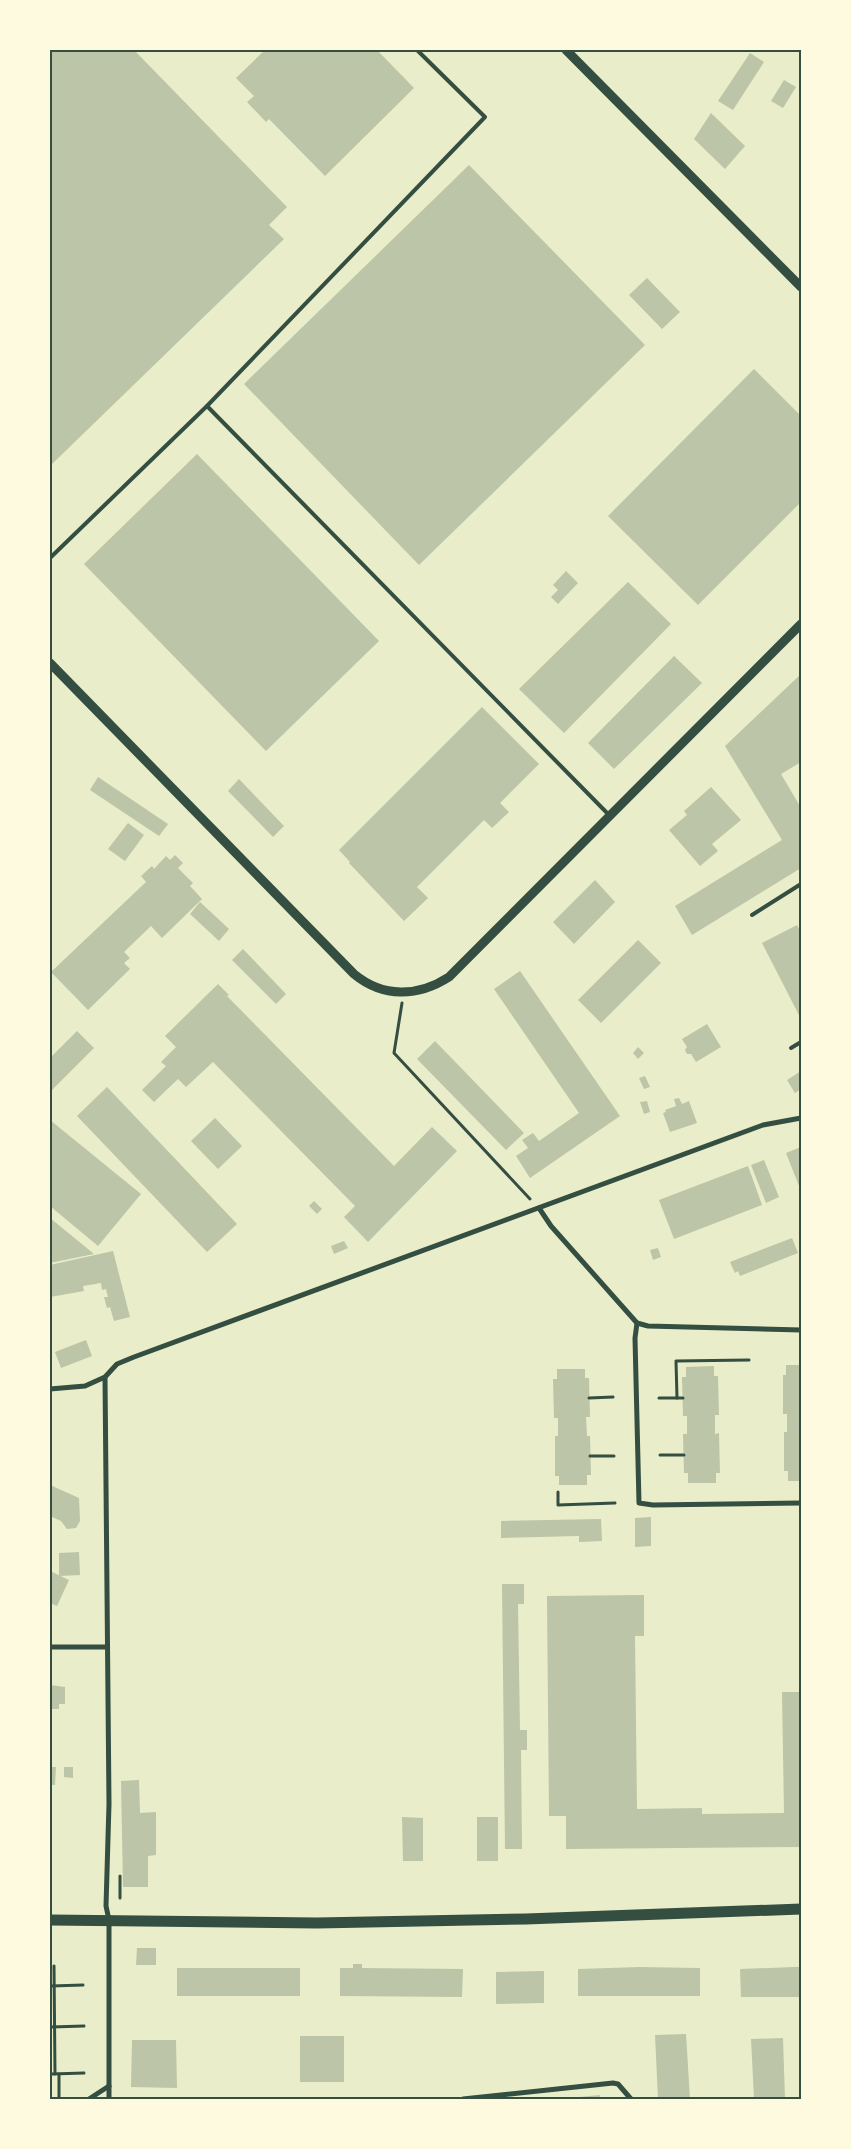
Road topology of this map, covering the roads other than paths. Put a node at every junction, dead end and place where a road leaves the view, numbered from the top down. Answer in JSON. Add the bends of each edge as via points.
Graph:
{"nodes":[{"id":1,"x":417,"y":50,"type":"edge"},
{"id":2,"x":566,"y":50,"type":"edge"},
{"id":3,"x":801,"y":287,"type":"edge"},
{"id":4,"x":207,"y":406,"type":"junction"},
{"id":5,"x":50,"y":558,"type":"edge"},
{"id":6,"x":801,"y":624,"type":"edge"},
{"id":7,"x":50,"y":663,"type":"edge"},
{"id":8,"x":610,"y":816,"type":"junction"},
{"id":9,"x":801,"y":884,"type":"edge"},
{"id":10,"x":752,"y":914,"type":"dead end"},
{"id":11,"x":801,"y":1042,"type":"edge"},
{"id":12,"x":790,"y":1048,"type":"dead end"},
{"id":13,"x":801,"y":1118,"type":"edge"},
{"id":14,"x":539,"y":1208,"type":"junction"},
{"id":15,"x":637,"y":1323,"type":"junction"},
{"id":16,"x":801,"y":1330,"type":"edge"},
{"id":17,"x":105,"y":1377,"type":"junction"},
{"id":18,"x":50,"y":1389,"type":"edge"},
{"id":19,"x":801,"y":1503,"type":"edge"},
{"id":20,"x":50,"y":1647,"type":"edge"},
{"id":21,"x":107,"y":1647,"type":"junction"},
{"id":22,"x":801,"y":1909,"type":"edge"},
{"id":23,"x":50,"y":1920,"type":"edge"},
{"id":24,"x":109,"y":1920,"type":"junction"},
{"id":25,"x":109,"y":2086,"type":"junction"},
{"id":26,"x":89,"y":2099,"type":"edge"},
{"id":27,"x":109,"y":2099,"type":"edge"},
{"id":28,"x":463,"y":2099,"type":"edge"},
{"id":29,"x":631,"y":2099,"type":"edge"}],
"edges":[{"from":1,"to":4,"type":"lane","via":[[485,117]]},
{"from":2,"to":3,"type":"street"},
{"from":4,"to":5,"type":"lane"},
{"from":4,"to":8,"type":"lane"},
{"from":6,"to":8,"type":"street"},
{"from":7,"to":8,"type":"street","via":[[354,974],[373,987],[404,992],[426,988],[449,977]]},
{"from":9,"to":10,"type":"lane"},
{"from":11,"to":12,"type":"lane"},
{"from":13,"to":14,"type":"street","via":[[763,1126]]},
{"from":14,"to":15,"type":"street","via":[[551,1226]]},
{"from":14,"to":17,"type":"street","via":[[134,1357],[117,1364]]},
{"from":15,"to":16,"type":"street","via":[[648,1326]]},
{"from":15,"to":19,"type":"street","via":[[639,1503]]},
{"from":17,"to":18,"type":"street","via":[[85,1386]]},
{"from":17,"to":21,"type":"street"},
{"from":20,"to":21,"type":"street"},
{"from":21,"to":24,"type":"street","via":[[109,1804],[106,1906]]},
{"from":22,"to":24,"type":"main road","via":[[357,1922]]},
{"from":23,"to":24,"type":"main road"},
{"from":24,"to":25,"type":"street"},
{"from":25,"to":26,"type":"street"},
{"from":25,"to":27,"type":"street"},
{"from":28,"to":29,"type":"street","via":[[613,2083],[618,2084]]}]}
